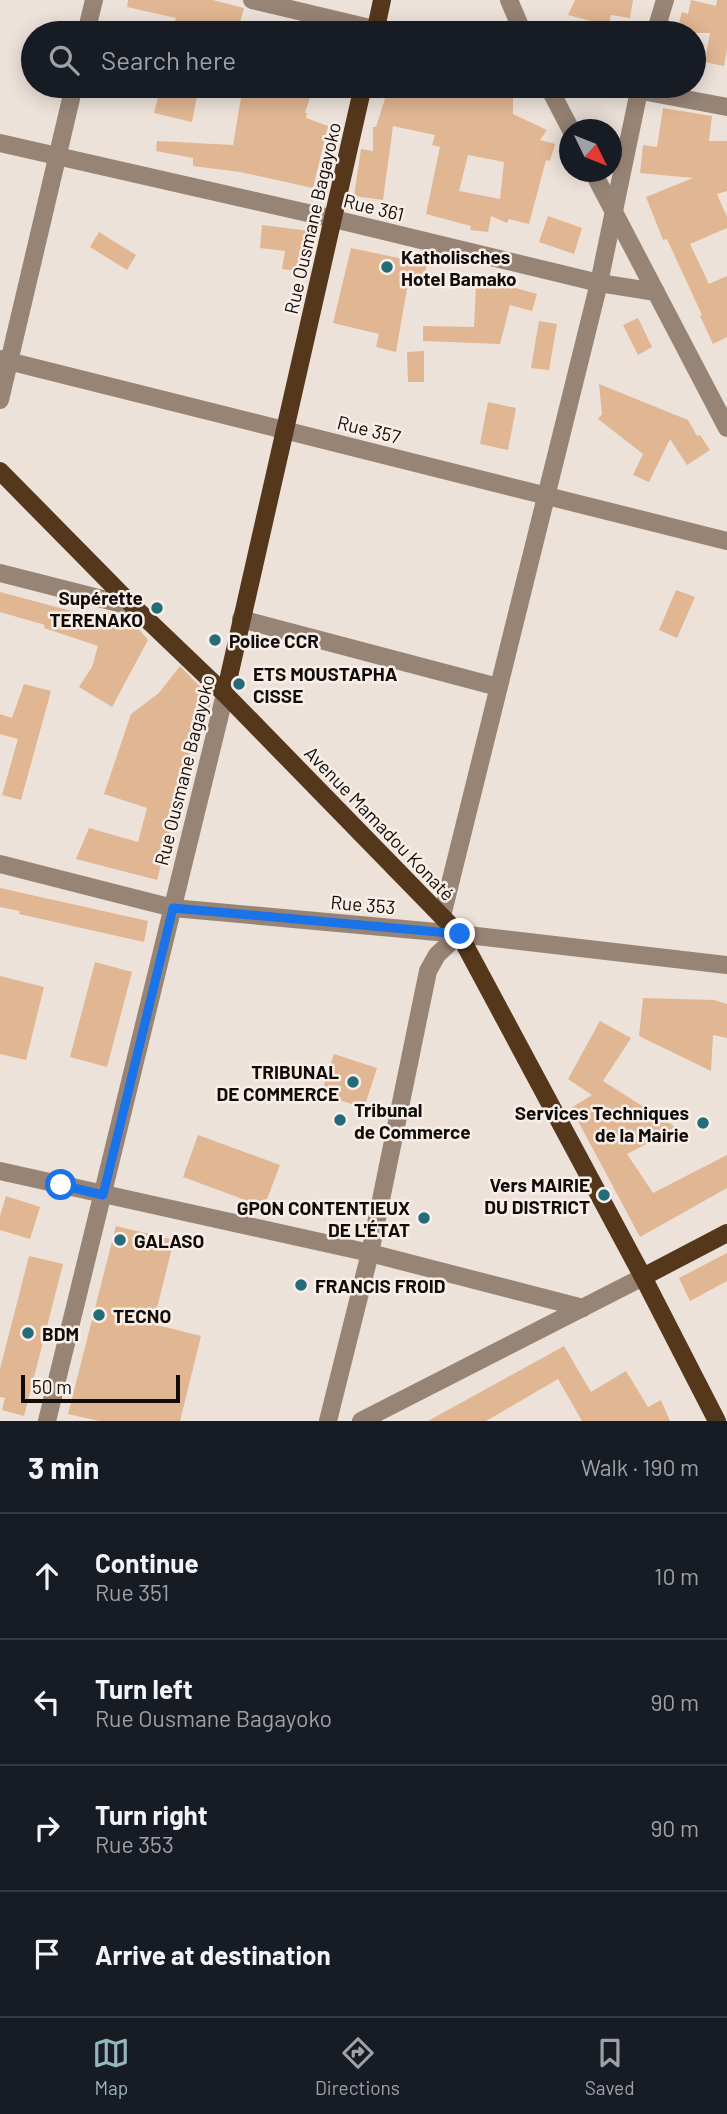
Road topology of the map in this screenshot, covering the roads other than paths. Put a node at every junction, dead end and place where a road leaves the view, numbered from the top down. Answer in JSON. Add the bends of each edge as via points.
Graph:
{"nodes":[{"id":1,"x":94,"y":0,"type":"edge"},
{"id":2,"x":253,"y":0,"type":"edge"},
{"id":3,"x":382,"y":0,"type":"edge"},
{"id":4,"x":509,"y":0,"type":"edge"},
{"id":5,"x":665,"y":0,"type":"edge"},
{"id":6,"x":89,"y":21,"type":"edge"},
{"id":7,"x":337,"y":21,"type":"edge"},
{"id":8,"x":381,"y":21,"type":"edge"},
{"id":9,"x":518,"y":21,"type":"edge"},
{"id":10,"x":659,"y":21,"type":"edge"},
{"id":11,"x":71,"y":98,"type":"edge"},
{"id":12,"x":360,"y":98,"type":"edge"},
{"id":13,"x":554,"y":98,"type":"edge"},
{"id":14,"x":637,"y":98,"type":"edge"},
{"id":15,"x":685,"y":98,"type":"edge"},
{"id":16,"x":727,"y":107,"type":"edge"},
{"id":17,"x":565,"y":119,"type":"edge"},
{"id":18,"x":0,"y":143,"type":"edge"},
{"id":19,"x":58,"y":155,"type":"junction"},
{"id":20,"x":598,"y":182,"type":"edge"},
{"id":21,"x":614,"y":211,"type":"junction"},
{"id":22,"x":334,"y":219,"type":"junction"},
{"id":23,"x":599,"y":283,"type":"junction"},
{"id":24,"x":656,"y":292,"type":"junction"},
{"id":25,"x":4,"y":360,"type":"edge"},
{"id":26,"x":0,"y":400,"type":"edge"},
{"id":27,"x":727,"y":428,"type":"edge"},
{"id":28,"x":284,"y":429,"type":"junction"},
{"id":29,"x":0,"y":471,"type":"edge"},
{"id":30,"x":545,"y":495,"type":"junction"},
{"id":31,"x":727,"y":541,"type":"edge"},
{"id":32,"x":0,"y":573,"type":"edge"},
{"id":33,"x":134,"y":607,"type":"junction"},
{"id":34,"x":241,"y":619,"type":"junction"},
{"id":35,"x":498,"y":687,"type":"junction"},
{"id":36,"x":225,"y":694,"type":"junction"},
{"id":37,"x":0,"y":863,"type":"edge"},
{"id":38,"x":173,"y":908,"type":"junction"},
{"id":39,"x":442,"y":916,"type":"junction"},
{"id":40,"x":460,"y":934,"type":"junction"},
{"id":41,"x":727,"y":965,"type":"edge"},
{"id":42,"x":0,"y":1171,"type":"edge"},
{"id":43,"x":103,"y":1195,"type":"junction"},
{"id":44,"x":727,"y":1233,"type":"edge"},
{"id":45,"x":370,"y":1253,"type":"junction"},
{"id":46,"x":643,"y":1277,"type":"junction"},
{"id":47,"x":583,"y":1308,"type":"junction"},
{"id":48,"x":47,"y":1421,"type":"edge"},
{"id":49,"x":328,"y":1421,"type":"edge"},
{"id":50,"x":361,"y":1421,"type":"edge"},
{"id":51,"x":717,"y":1421,"type":"edge"}],
"edges":[{"from":1,"to":6,"type":"street"},
{"from":2,"to":7,"type":"street"},
{"from":3,"to":8,"type":"main road"},
{"from":4,"to":9,"type":"street"},
{"from":5,"to":10,"type":"street"},
{"from":11,"to":19,"type":"street"},
{"from":12,"to":22,"type":"main road","name":"Rue Ousmane Bagayoko"},
{"from":13,"to":17,"type":"street"},
{"from":14,"to":21,"type":"street"},
{"from":15,"to":16,"type":"street"},
{"from":18,"to":19,"type":"street","name":"Rue 361"},
{"from":19,"to":22,"type":"street","name":"Rue 361"},
{"from":19,"to":25,"type":"street"},
{"from":20,"to":21,"type":"street"},
{"from":21,"to":23,"type":"street"},
{"from":21,"to":24,"type":"street"},
{"from":22,"to":23,"type":"street","name":"Rue 361"},
{"from":22,"to":28,"type":"main road","name":"Rue Ousmane Bagayoko"},
{"from":23,"to":24,"type":"street","name":"Rue 361"},
{"from":23,"to":30,"type":"street"},
{"from":24,"to":27,"type":"street"},
{"from":25,"to":26,"type":"street"},
{"from":25,"to":28,"type":"street","name":"Rue 357"},
{"from":28,"to":30,"type":"street","name":"Rue 357"},
{"from":28,"to":34,"type":"main road","name":"Rue Ousmane Bagayoko"},
{"from":29,"to":33,"type":"main road","name":"Avenue Mamadou Konaté"},
{"from":30,"to":31,"type":"street","name":"Rue 357"},
{"from":30,"to":35,"type":"street"},
{"from":32,"to":33,"type":"street"},
{"from":33,"to":36,"type":"main road","name":"Avenue Mamadou Konaté"},
{"from":34,"to":35,"type":"street"},
{"from":34,"to":36,"type":"main road","name":"Rue Ousmane Bagayoko"},
{"from":35,"to":39,"type":"street"},
{"from":36,"to":38,"type":"street","name":"Rue Ousmane Bagayoko"},
{"from":36,"to":39,"type":"main road","name":"Avenue Mamadou Konaté"},
{"from":37,"to":38,"type":"street","name":"Rue 353"},
{"from":38,"to":40,"type":"street","name":"Rue 353"},
{"from":38,"to":43,"type":"street","name":"Rue Ousmane Bagayoko"},
{"from":39,"to":40,"type":"main road","name":"Avenue Mamadou Konaté"},
{"from":40,"to":41,"type":"street","name":"Rue 353"},
{"from":40,"to":45,"type":"street","via":[[437,955],[428,971]]},
{"from":40,"to":46,"type":"main road","name":"Avenue Mamadou Konaté"},
{"from":42,"to":43,"type":"street"},
{"from":43,"to":45,"type":"street"},
{"from":43,"to":48,"type":"street","name":"Rue Ousmane Bagayoko"},
{"from":44,"to":46,"type":"main road"},
{"from":45,"to":47,"type":"street"},
{"from":45,"to":49,"type":"street"},
{"from":46,"to":47,"type":"street"},
{"from":46,"to":51,"type":"main road","name":"Avenue Mamadou Konaté"},
{"from":47,"to":50,"type":"street"}]}
